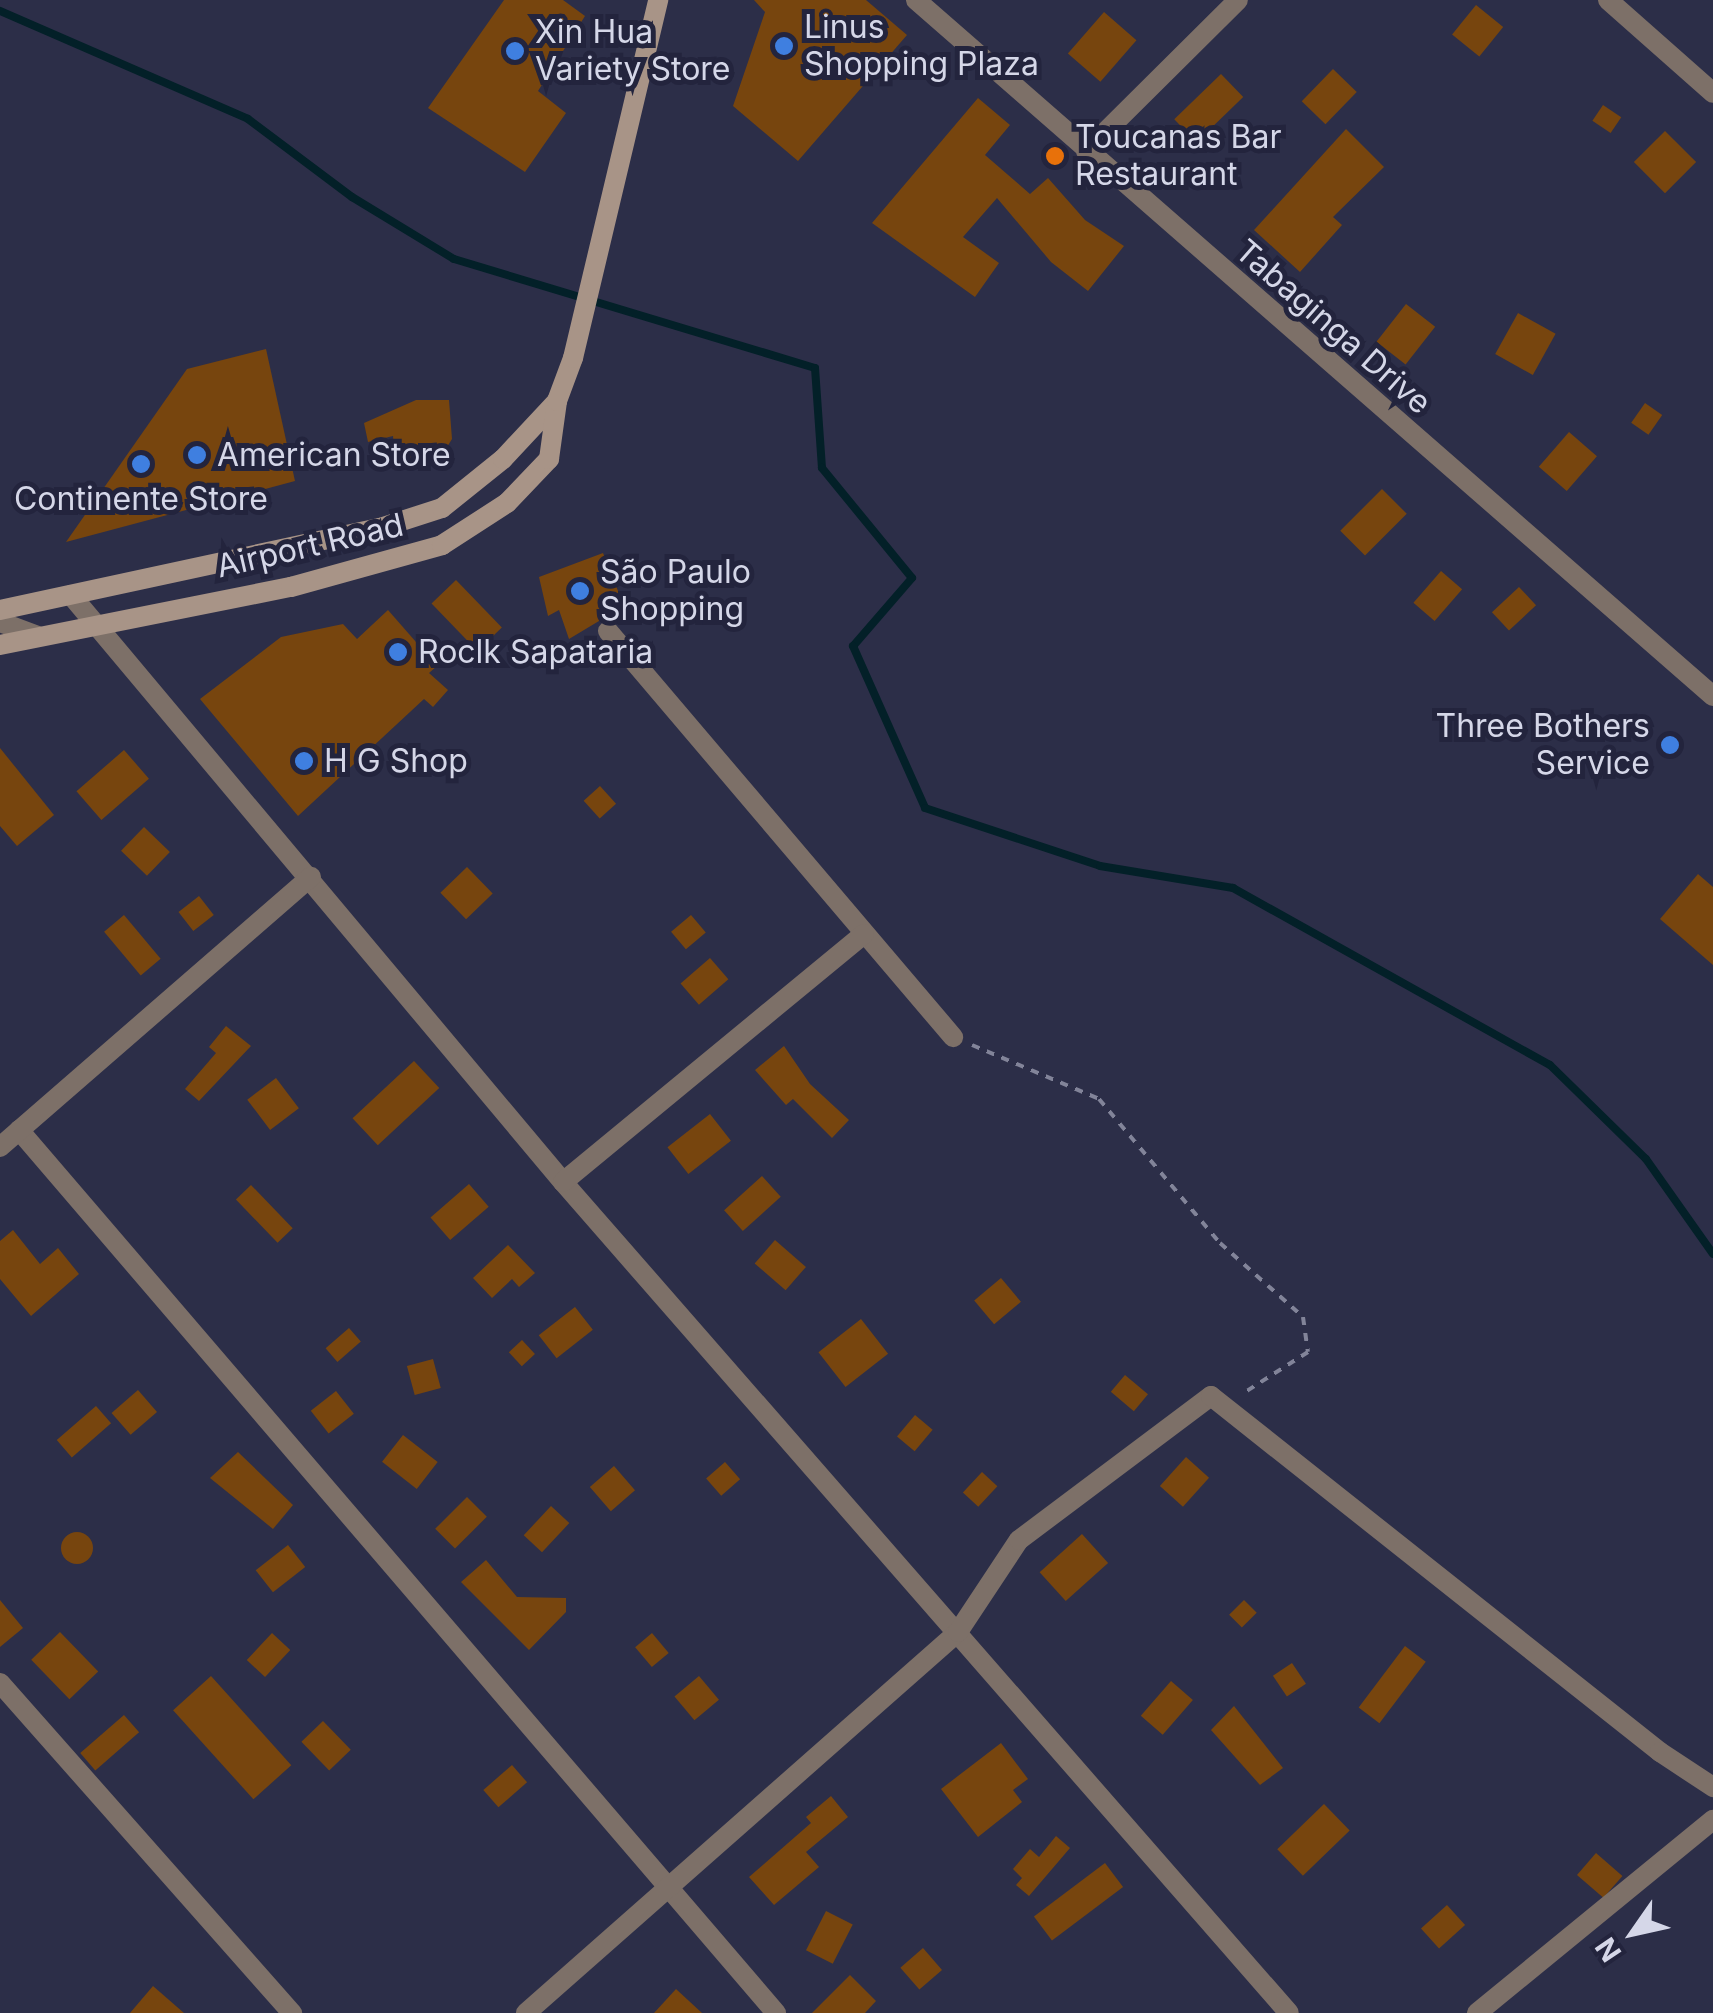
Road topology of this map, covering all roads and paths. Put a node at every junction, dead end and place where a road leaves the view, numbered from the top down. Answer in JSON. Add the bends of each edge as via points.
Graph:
{"nodes":[{"id":1,"x":916,"y":0,"type":"edge"},
{"id":2,"x":1238,"y":0,"type":"edge"},
{"id":3,"x":1608,"y":0,"type":"edge"},
{"id":4,"x":652,"y":3,"type":"edge"},
{"id":5,"x":1713,"y":93,"type":"edge"},
{"id":6,"x":1086,"y":152,"type":"junction"},
{"id":7,"x":557,"y":401,"type":"junction"},
{"id":8,"x":71,"y":595,"type":"junction"},
{"id":9,"x":0,"y":610,"type":"edge"},
{"id":10,"x":96,"y":621,"type":"junction"},
{"id":11,"x":0,"y":622,"type":"edge"},
{"id":12,"x":608,"y":631,"type":"dead end"},
{"id":13,"x":38,"y":636,"type":"junction"},
{"id":14,"x":0,"y":645,"type":"edge"},
{"id":15,"x":1713,"y":696,"type":"edge"},
{"id":16,"x":311,"y":878,"type":"junction"},
{"id":17,"x":864,"y":934,"type":"junction"},
{"id":18,"x":954,"y":1037,"type":"joint"},
{"id":19,"x":19,"y":1130,"type":"junction"},
{"id":20,"x":0,"y":1147,"type":"edge"},
{"id":21,"x":563,"y":1182,"type":"junction"},
{"id":22,"x":1223,"y":1406,"type":"junction"},
{"id":23,"x":958,"y":1632,"type":"junction"},
{"id":24,"x":0,"y":1683,"type":"edge"},
{"id":25,"x":1713,"y":1787,"type":"edge"},
{"id":26,"x":1713,"y":1820,"type":"edge"},
{"id":27,"x":667,"y":1887,"type":"junction"},
{"id":28,"x":292,"y":2013,"type":"edge"},
{"id":29,"x":526,"y":2013,"type":"edge"},
{"id":30,"x":776,"y":2013,"type":"edge"},
{"id":31,"x":1289,"y":2013,"type":"edge"},
{"id":32,"x":1477,"y":2013,"type":"edge"}],
"edges":[{"from":1,"to":6,"type":"street","name":"Tabaginga Drive"},
{"from":2,"to":6,"type":"street"},
{"from":3,"to":5,"type":"street"},
{"from":4,"to":7,"type":"street","name":"Airport Road","via":[[591,288]]},
{"from":6,"to":15,"type":"street","name":"Tabaginga Drive"},
{"from":7,"to":8,"type":"street","name":"Airport Road","via":[[503,459],[442,508],[380,528]]},
{"from":7,"to":10,"type":"street","name":"Airport Road","via":[[549,459],[507,503],[442,546],[292,587]]},
{"from":8,"to":9,"type":"street","name":"Airport Road"},
{"from":8,"to":10,"type":"street"},
{"from":10,"to":13,"type":"street","name":"Airport Road"},
{"from":10,"to":16,"type":"street"},
{"from":11,"to":13,"type":"street"},
{"from":12,"to":17,"type":"street"},
{"from":13,"to":14,"type":"street","name":"Airport Road"},
{"from":16,"to":19,"type":"street"},
{"from":16,"to":21,"type":"street"},
{"from":17,"to":18,"type":"street"},
{"from":17,"to":21,"type":"street"},
{"from":18,"to":22,"type":"path","via":[[1099,1099],[1220,1242],[1303,1317],[1308,1352]]},
{"from":19,"to":20,"type":"street"},
{"from":19,"to":27,"type":"street"},
{"from":21,"to":23,"type":"street"},
{"from":22,"to":23,"type":"street","via":[[1211,1396],[1019,1540]]},
{"from":22,"to":25,"type":"street"},
{"from":23,"to":27,"type":"street"},
{"from":23,"to":31,"type":"street"},
{"from":24,"to":28,"type":"street"},
{"from":26,"to":32,"type":"street"},
{"from":27,"to":29,"type":"street"},
{"from":27,"to":30,"type":"street"}]}
